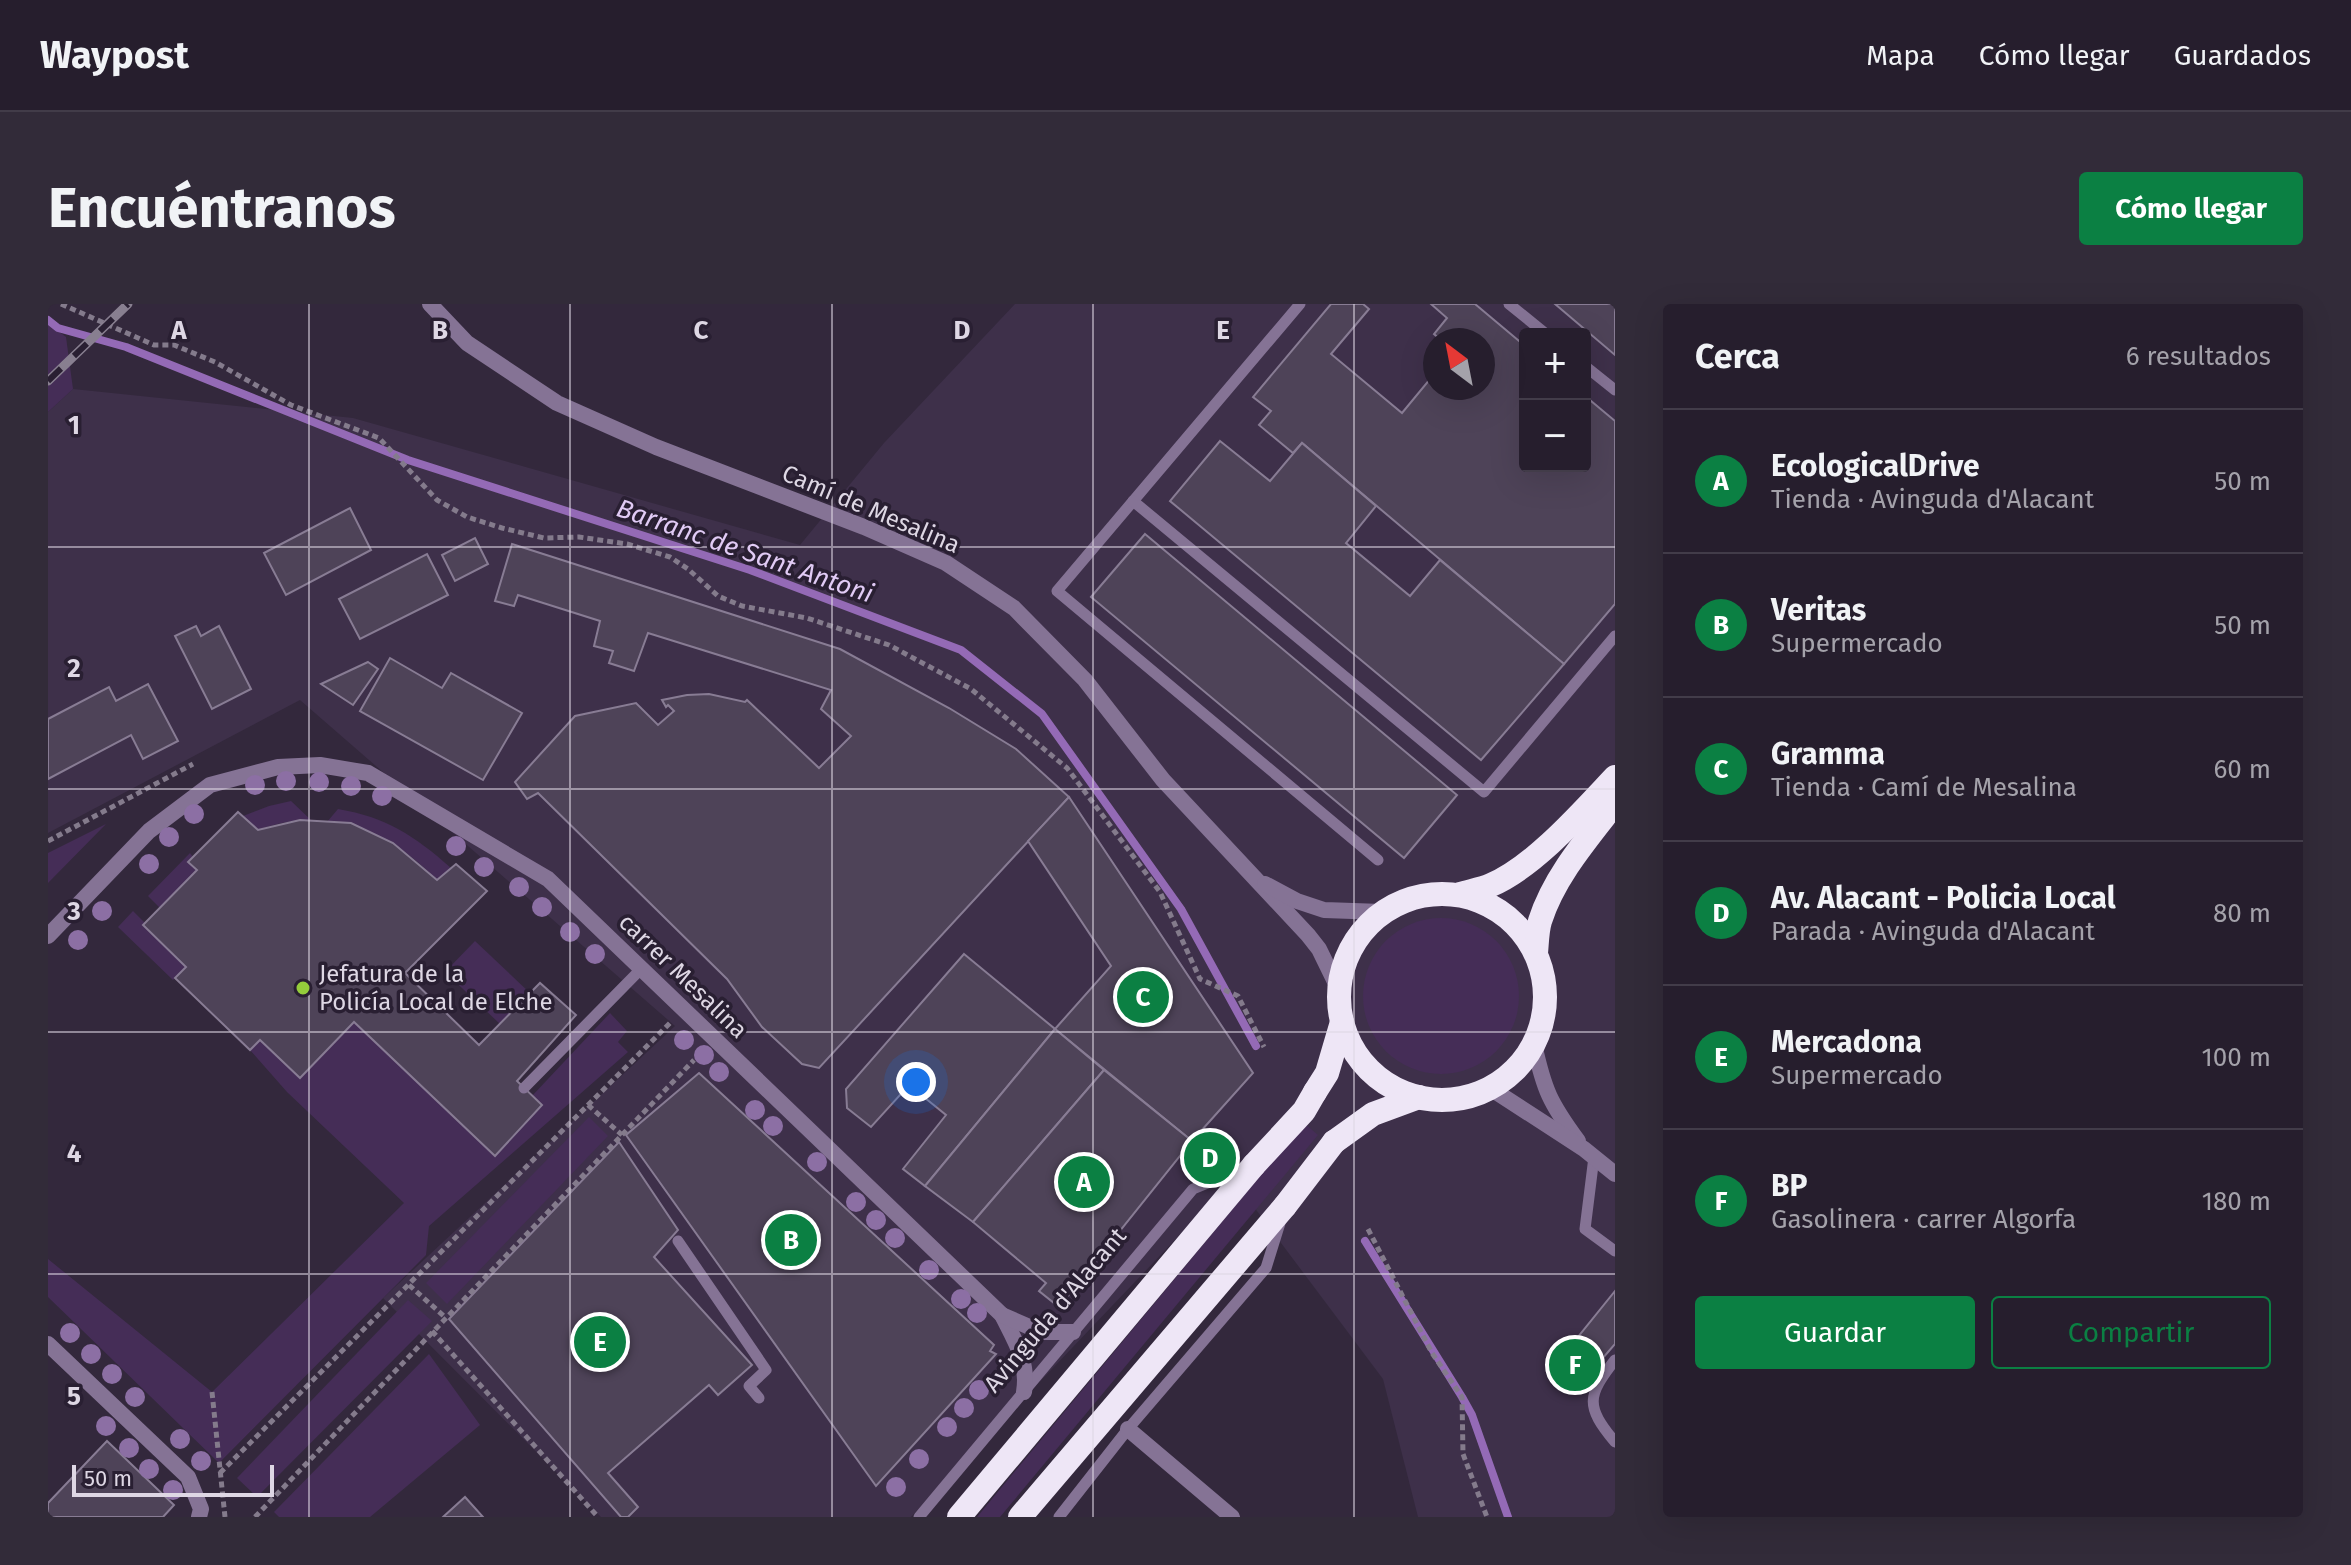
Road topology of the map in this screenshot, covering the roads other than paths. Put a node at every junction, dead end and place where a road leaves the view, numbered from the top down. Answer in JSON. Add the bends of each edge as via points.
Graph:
{"nodes":[{"id":1,"x":430,"y":304,"type":"edge"},
{"id":2,"x":1300,"y":304,"type":"edge"},
{"id":3,"x":1509,"y":304,"type":"edge"},
{"id":4,"x":1539,"y":328,"type":"edge"},
{"id":5,"x":1591,"y":371,"type":"edge"},
{"id":6,"x":1615,"y":390,"type":"edge"},
{"id":7,"x":1133,"y":501,"type":"junction"},
{"id":8,"x":1615,"y":636,"type":"edge"},
{"id":9,"x":1615,"y":777,"type":"edge"},
{"id":10,"x":1615,"y":803,"type":"edge"},
{"id":11,"x":1378,"y":860,"type":"dead end"},
{"id":12,"x":1261,"y":881,"type":"junction"},
{"id":13,"x":1458,"y":894,"type":"junction"},
{"id":14,"x":1382,"y":912,"type":"junction"},
{"id":15,"x":48,"y":936,"type":"edge"},
{"id":16,"x":1536,"y":953,"type":"junction"},
{"id":17,"x":641,"y":969,"type":"junction"},
{"id":18,"x":1339,"y":990,"type":"junction"},
{"id":19,"x":1342,"y":1022,"type":"junction"},
{"id":20,"x":1534,"y":1044,"type":"junction"},
{"id":21,"x":524,"y":1088,"type":"dead end"},
{"id":22,"x":1490,"y":1088,"type":"junction"},
{"id":23,"x":1419,"y":1097,"type":"junction"},
{"id":24,"x":1589,"y":1153,"type":"junction"},
{"id":25,"x":1254,"y":1165,"type":"junction"},
{"id":26,"x":1615,"y":1174,"type":"edge"},
{"id":27,"x":1285,"y":1206,"type":"junction"},
{"id":28,"x":678,"y":1241,"type":"dead end"},
{"id":29,"x":1615,"y":1251,"type":"edge"},
{"id":30,"x":1002,"y":1315,"type":"junction"},
{"id":31,"x":1073,"y":1332,"type":"junction"},
{"id":32,"x":48,"y":1344,"type":"edge"},
{"id":33,"x":1614,"y":1362,"type":"edge"},
{"id":34,"x":1024,"y":1392,"type":"junction"},
{"id":35,"x":759,"y":1398,"type":"dead end"},
{"id":36,"x":1128,"y":1429,"type":"junction"},
{"id":37,"x":1615,"y":1442,"type":"edge"},
{"id":38,"x":199,"y":1517,"type":"edge"},
{"id":39,"x":919,"y":1517,"type":"edge"},
{"id":40,"x":959,"y":1517,"type":"edge"},
{"id":41,"x":1020,"y":1517,"type":"edge"},
{"id":42,"x":1059,"y":1517,"type":"edge"},
{"id":43,"x":1232,"y":1517,"type":"edge"}],
"edges":[{"from":1,"to":12,"type":"street","name":"Camí de Mesalina","via":[[467,343],[557,403],[946,563],[1014,608],[1085,680],[1182,801]]},
{"from":2,"to":7,"type":"lane"},
{"from":3,"to":4,"type":"lane"},
{"from":5,"to":6,"type":"lane"},
{"from":7,"to":8,"type":"lane","via":[[1484,792]]},
{"from":7,"to":11,"type":"lane","via":[[1057,591]]},
{"from":9,"to":13,"type":"highway","via":[[1515,871]]},
{"from":10,"to":16,"type":"highway","via":[[1573,857],[1547,905]]},
{"from":12,"to":14,"type":"street","name":"Camí de Mesalina","via":[[1324,910]]},
{"from":12,"to":18,"type":"street","name":"Camí de Mesalina","via":[[1319,949]]},
{"from":13,"to":14,"type":"highway","via":[[1418,896]]},
{"from":13,"to":16,"type":"highway","via":[[1504,914]]},
{"from":14,"to":18,"type":"highway","via":[[1356,938]]},
{"from":15,"to":17,"type":"street","name":"carrer Mesalina","via":[[149,831],[210,785],[278,767],[320,765],[368,773],[548,879]]},
{"from":16,"to":20,"type":"highway","via":[[1546,999]]},
{"from":17,"to":21,"type":"lane"},
{"from":17,"to":30,"type":"street","name":"carrer Mesalina"},
{"from":18,"to":19,"type":"highway"},
{"from":19,"to":23,"type":"highway","via":[[1369,1071]]},
{"from":19,"to":25,"type":"highway","name":"Avinguda d'Alacant","bridge":true,"via":[[1327,1073],[1304,1111]]},
{"from":20,"to":22,"type":"highway","via":[[1515,1069]]},
{"from":20,"to":24,"type":"street","via":[[1554,1109]]},
{"from":22,"to":23,"type":"highway","via":[[1448,1100]]},
{"from":22,"to":24,"type":"street"},
{"from":23,"to":27,"type":"highway","bridge":true,"via":[[1373,1114],[1334,1142]]},
{"from":24,"to":26,"type":"street"},
{"from":24,"to":29,"type":"lane","via":[[1585,1229]]},
{"from":25,"to":31,"type":"lane","name":"Avinguda d'Alacant","via":[[1193,1189]]},
{"from":25,"to":40,"type":"highway","name":"Avinguda d'Alacant"},
{"from":27,"to":36,"type":"lane","via":[[1266,1268]]},
{"from":27,"to":41,"type":"highway"},
{"from":28,"to":35,"type":"lane","via":[[766,1370],[749,1386]]},
{"from":30,"to":31,"type":"street","name":"carrer Mesalina","via":[[1041,1332]]},
{"from":30,"to":34,"type":"street","name":"carrer Mesalina","via":[[1023,1356]]},
{"from":31,"to":34,"type":"lane","name":"Avinguda d'Alacant"},
{"from":32,"to":38,"type":"street","via":[[188,1477],[201,1509]]},
{"from":33,"to":37,"type":"lane","via":[[1594,1389],[1591,1407]]},
{"from":34,"to":39,"type":"lane","name":"Avinguda d'Alacant"},
{"from":36,"to":42,"type":"lane"},
{"from":36,"to":43,"type":"street"}]}
